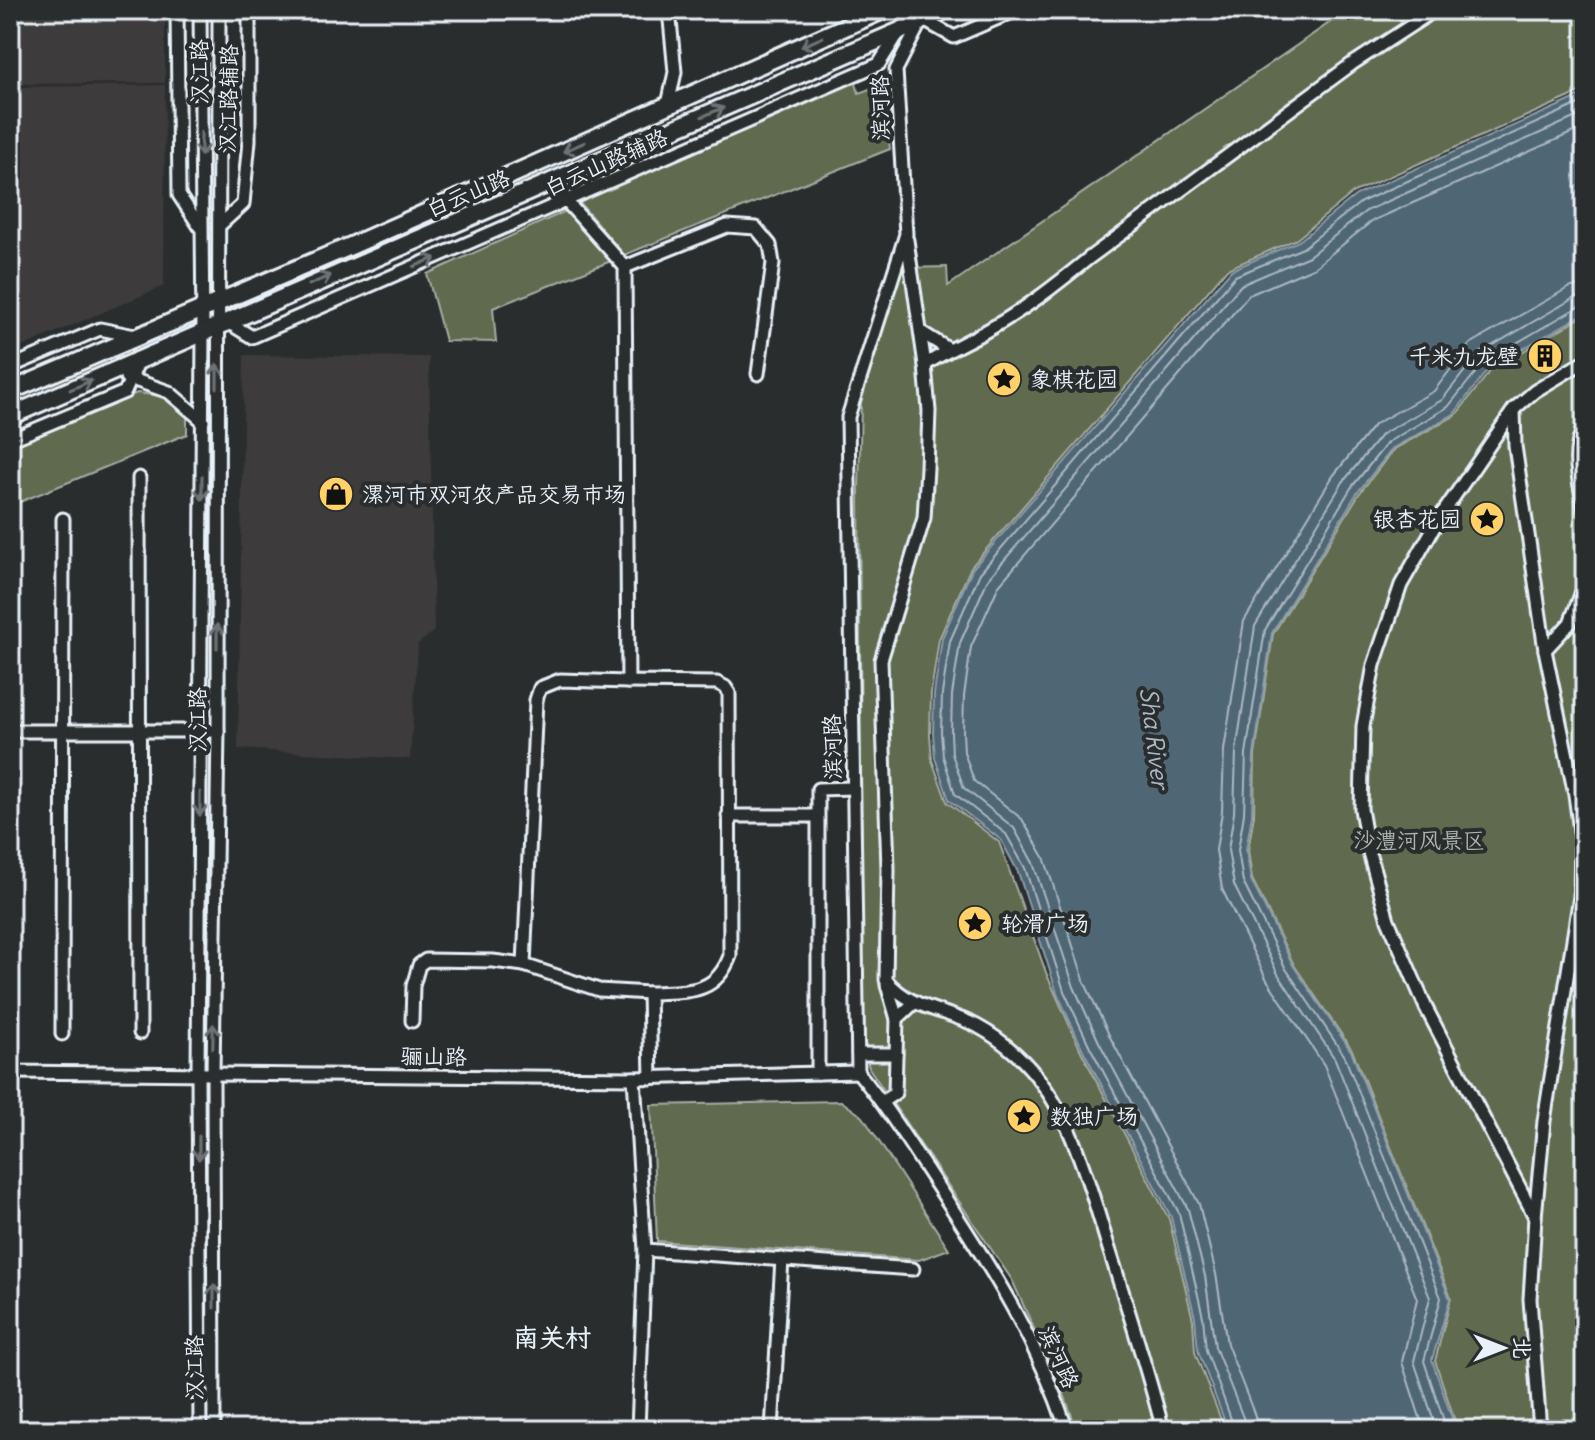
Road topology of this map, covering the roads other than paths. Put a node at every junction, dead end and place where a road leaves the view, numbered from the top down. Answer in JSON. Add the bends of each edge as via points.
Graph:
{"nodes":[{"id":1,"x":177,"y":10,"type":"edge"},
{"id":2,"x":200,"y":10,"type":"edge"},
{"id":3,"x":219,"y":10,"type":"edge"},
{"id":4,"x":249,"y":10,"type":"edge"},
{"id":5,"x":669,"y":10,"type":"edge"},
{"id":6,"x":858,"y":10,"type":"edge"},
{"id":7,"x":883,"y":10,"type":"edge"},
{"id":8,"x":944,"y":10,"type":"edge"},
{"id":9,"x":1017,"y":10,"type":"edge"},
{"id":10,"x":1435,"y":10,"type":"edge"},
{"id":11,"x":921,"y":13,"type":"edge"},
{"id":12,"x":841,"y":28,"type":"junction"},
{"id":13,"x":900,"y":31,"type":"junction"},
{"id":14,"x":668,"y":105,"type":"junction"},
{"id":15,"x":556,"y":179,"type":"junction"},
{"id":16,"x":566,"y":201,"type":"junction"},
{"id":17,"x":220,"y":225,"type":"junction"},
{"id":18,"x":201,"y":228,"type":"junction"},
{"id":19,"x":906,"y":234,"type":"junction"},
{"id":20,"x":625,"y":267,"type":"junction"},
{"id":21,"x":219,"y":302,"type":"junction"},
{"id":22,"x":202,"y":308,"type":"junction"},
{"id":23,"x":216,"y":326,"type":"junction"},
{"id":24,"x":921,"y":332,"type":"junction"},
{"id":25,"x":135,"y":336,"type":"junction"},
{"id":26,"x":948,"y":349,"type":"junction"},
{"id":27,"x":139,"y":360,"type":"junction"},
{"id":28,"x":1585,"y":361,"type":"edge"},
{"id":29,"x":925,"y":365,"type":"junction"},
{"id":30,"x":10,"y":367,"type":"edge"},
{"id":31,"x":110,"y":372,"type":"junction"},
{"id":32,"x":758,"y":374,"type":"dead end"},
{"id":33,"x":132,"y":378,"type":"junction"},
{"id":34,"x":10,"y":391,"type":"edge"},
{"id":35,"x":1514,"y":409,"type":"junction"},
{"id":36,"x":10,"y":416,"type":"edge"},
{"id":37,"x":203,"y":421,"type":"junction"},
{"id":38,"x":1585,"y":426,"type":"edge"},
{"id":39,"x":10,"y":440,"type":"edge"},
{"id":40,"x":1492,"y":441,"type":"junction"},
{"id":41,"x":1515,"y":446,"type":"junction"},
{"id":42,"x":139,"y":478,"type":"dead end"},
{"id":43,"x":1585,"y":512,"type":"edge"},
{"id":44,"x":63,"y":519,"type":"dead end"},
{"id":45,"x":1585,"y":584,"type":"edge"},
{"id":46,"x":1545,"y":650,"type":"junction"},
{"id":47,"x":628,"y":682,"type":"junction"},
{"id":48,"x":10,"y":731,"type":"edge"},
{"id":49,"x":63,"y":731,"type":"junction"},
{"id":50,"x":139,"y":731,"type":"junction"},
{"id":51,"x":200,"y":731,"type":"junction"},
{"id":52,"x":218,"y":731,"type":"junction"},
{"id":53,"x":853,"y":788,"type":"junction"},
{"id":54,"x":1580,"y":795,"type":"edge"},
{"id":55,"x":728,"y":816,"type":"junction"},
{"id":56,"x":817,"y":816,"type":"junction"},
{"id":57,"x":524,"y":965,"type":"junction"},
{"id":58,"x":886,"y":980,"type":"junction"},
{"id":59,"x":649,"y":993,"type":"junction"},
{"id":60,"x":914,"y":1003,"type":"junction"},
{"id":61,"x":897,"y":1019,"type":"junction"},
{"id":62,"x":412,"y":1021,"type":"dead end"},
{"id":63,"x":140,"y":1033,"type":"dead end"},
{"id":64,"x":62,"y":1034,"type":"dead end"},
{"id":65,"x":858,"y":1054,"type":"junction"},
{"id":66,"x":896,"y":1054,"type":"junction"},
{"id":67,"x":10,"y":1072,"type":"edge"},
{"id":68,"x":858,"y":1072,"type":"junction"},
{"id":69,"x":198,"y":1073,"type":"junction"},
{"id":70,"x":213,"y":1073,"type":"junction"},
{"id":71,"x":818,"y":1073,"type":"junction"},
{"id":72,"x":634,"y":1078,"type":"junction"},
{"id":73,"x":651,"y":1078,"type":"junction"},
{"id":74,"x":882,"y":1102,"type":"junction"},
{"id":75,"x":1535,"y":1217,"type":"junction"},
{"id":76,"x":645,"y":1250,"type":"junction"},
{"id":77,"x":782,"y":1259,"type":"junction"},
{"id":78,"x":913,"y":1269,"type":"dead end"},
{"id":79,"x":200,"y":1430,"type":"edge"},
{"id":80,"x":214,"y":1430,"type":"edge"},
{"id":81,"x":638,"y":1430,"type":"edge"},
{"id":82,"x":772,"y":1430,"type":"edge"},
{"id":83,"x":1067,"y":1430,"type":"edge"},
{"id":84,"x":1163,"y":1430,"type":"edge"},
{"id":85,"x":1540,"y":1430,"type":"edge"}],
"edges":[{"from":1,"to":18,"type":"street","via":[[179,195]]},
{"from":2,"to":18,"type":"street","name":"汉江路","one_way":true},
{"from":3,"to":17,"type":"street","name":"汉江路"},
{"from":4,"to":17,"type":"street","name":"汉江路辅路","via":[[249,141],[243,204]]},
{"from":5,"to":14,"type":"street","via":[[675,72]]},
{"from":6,"to":12,"type":"highway"},
{"from":7,"to":12,"type":"highway","name":"白云山路"},
{"from":8,"to":11,"type":"highway","name":"白云山路"},
{"from":9,"to":11,"type":"street","via":[[954,37]]},
{"from":10,"to":26,"type":"street","via":[[1352,64],[1047,292]]},
{"from":11,"to":13,"type":"highway","name":"白云山路"},
{"from":11,"to":19,"type":"street","name":"滨河路","via":[[896,70]]},
{"from":12,"to":14,"type":"highway","name":"白云山路","one_way":true},
{"from":15,"to":13,"type":"highway","name":"白云山路","one_way":true},
{"from":13,"to":16,"type":"street","name":"白云山路辅路","via":[[879,64]]},
{"from":14,"to":21,"type":"highway","name":"白云山路","one_way":true},
{"from":15,"to":16,"type":"street"},
{"from":23,"to":15,"type":"highway","name":"白云山路","one_way":true},
{"from":16,"to":20,"type":"street"},
{"from":23,"to":16,"type":"street","name":"白云山路辅路","one_way":true,"via":[[252,337]]},
{"from":17,"to":21,"type":"street","name":"汉江路"},
{"from":18,"to":22,"type":"street","name":"汉江路"},
{"from":19,"to":24,"type":"street"},
{"from":19,"to":53,"type":"street","name":"滨河路","via":[[848,417]]},
{"from":20,"to":32,"type":"street","via":[[727,226],[756,228],[770,245],[773,263]]},
{"from":20,"to":47,"type":"street"},
{"from":21,"to":22,"type":"highway","name":"白云山路"},
{"from":21,"to":23,"type":"street","name":"汉江路"},
{"from":22,"to":23,"type":"street","name":"汉江路"},
{"from":22,"to":25,"type":"highway","name":"白云山路"},
{"from":23,"to":27,"type":"highway","name":"白云山路"},
{"from":23,"to":37,"type":"street","name":"汉江路"},
{"from":52,"to":23,"type":"street","name":"汉江路","one_way":true},
{"from":24,"to":26,"type":"street"},
{"from":24,"to":29,"type":"street"},
{"from":25,"to":30,"type":"street","via":[[100,329]]},
{"from":25,"to":34,"type":"highway","name":"白云山路"},
{"from":26,"to":29,"type":"street"},
{"from":27,"to":31,"type":"highway","name":"白云山路"},
{"from":27,"to":33,"type":"street"},
{"from":28,"to":35,"type":"street"},
{"from":29,"to":58,"type":"street","via":[[929,411],[924,518],[881,660]]},
{"from":31,"to":33,"type":"street"},
{"from":36,"to":31,"type":"highway","name":"白云山路","one_way":true},
{"from":33,"to":37,"type":"street","via":[[169,392]]},
{"from":33,"to":39,"type":"street","via":[[125,392]]},
{"from":35,"to":40,"type":"street"},
{"from":35,"to":41,"type":"street"},
{"from":37,"to":51,"type":"street","name":"汉江路","one_way":true},
{"from":38,"to":43,"type":"street","via":[[1575,463]]},
{"from":40,"to":41,"type":"street","via":[[1508,439]]},
{"from":40,"to":75,"type":"street","via":[[1401,585],[1367,695],[1361,809],[1388,920],[1426,1008]]},
{"from":41,"to":46,"type":"street"},
{"from":42,"to":50,"type":"street"},
{"from":44,"to":49,"type":"street"},
{"from":45,"to":46,"type":"street","via":[[1570,623]]},
{"from":46,"to":54,"type":"street"},
{"from":47,"to":55,"type":"street","via":[[725,687]]},
{"from":47,"to":57,"type":"street","via":[[560,680],[540,688]]},
{"from":48,"to":49,"type":"street"},
{"from":49,"to":50,"type":"street"},
{"from":49,"to":64,"type":"street"},
{"from":50,"to":51,"type":"street"},
{"from":50,"to":63,"type":"street"},
{"from":51,"to":52,"type":"street"},
{"from":51,"to":69,"type":"street","name":"汉江路","one_way":true},
{"from":70,"to":52,"type":"street","name":"汉江路","one_way":true},
{"from":53,"to":56,"type":"street","via":[[818,789]]},
{"from":53,"to":65,"type":"street","name":"滨河路"},
{"from":54,"to":75,"type":"street","via":[[1580,896],[1544,1121]]},
{"from":55,"to":56,"type":"street"},
{"from":55,"to":59,"type":"street","via":[[726,968],[699,990]]},
{"from":56,"to":71,"type":"street"},
{"from":57,"to":59,"type":"street","via":[[599,990]]},
{"from":57,"to":62,"type":"street","via":[[426,960],[419,965],[413,986]]},
{"from":58,"to":60,"type":"street"},
{"from":58,"to":61,"type":"street"},
{"from":59,"to":73,"type":"street"},
{"from":60,"to":61,"type":"street"},
{"from":60,"to":84,"type":"street","via":[[978,1026],[1017,1054],[1047,1091],[1079,1154]]},
{"from":61,"to":66,"type":"street"},
{"from":65,"to":66,"type":"street"},
{"from":65,"to":68,"type":"street","name":"滨河路"},
{"from":66,"to":74,"type":"street","via":[[895,1093]]},
{"from":67,"to":69,"type":"street","name":"骊山路"},
{"from":68,"to":71,"type":"street","name":"骊山路"},
{"from":68,"to":74,"type":"street","name":"滨河路"},
{"from":69,"to":70,"type":"street","name":"骊山路"},
{"from":69,"to":79,"type":"street","name":"汉江路","one_way":true},
{"from":70,"to":72,"type":"street","name":"骊山路"},
{"from":80,"to":70,"type":"street","name":"汉江路","one_way":true},
{"from":71,"to":73,"type":"street","name":"骊山路"},
{"from":72,"to":73,"type":"street","name":"骊山路"},
{"from":72,"to":76,"type":"street"},
{"from":74,"to":83,"type":"street","name":"滨河路","via":[[1005,1289],[1052,1384]]},
{"from":75,"to":85,"type":"street","via":[[1530,1299]]},
{"from":76,"to":77,"type":"street"},
{"from":76,"to":81,"type":"street"},
{"from":77,"to":78,"type":"street"},
{"from":77,"to":82,"type":"street"}]}
